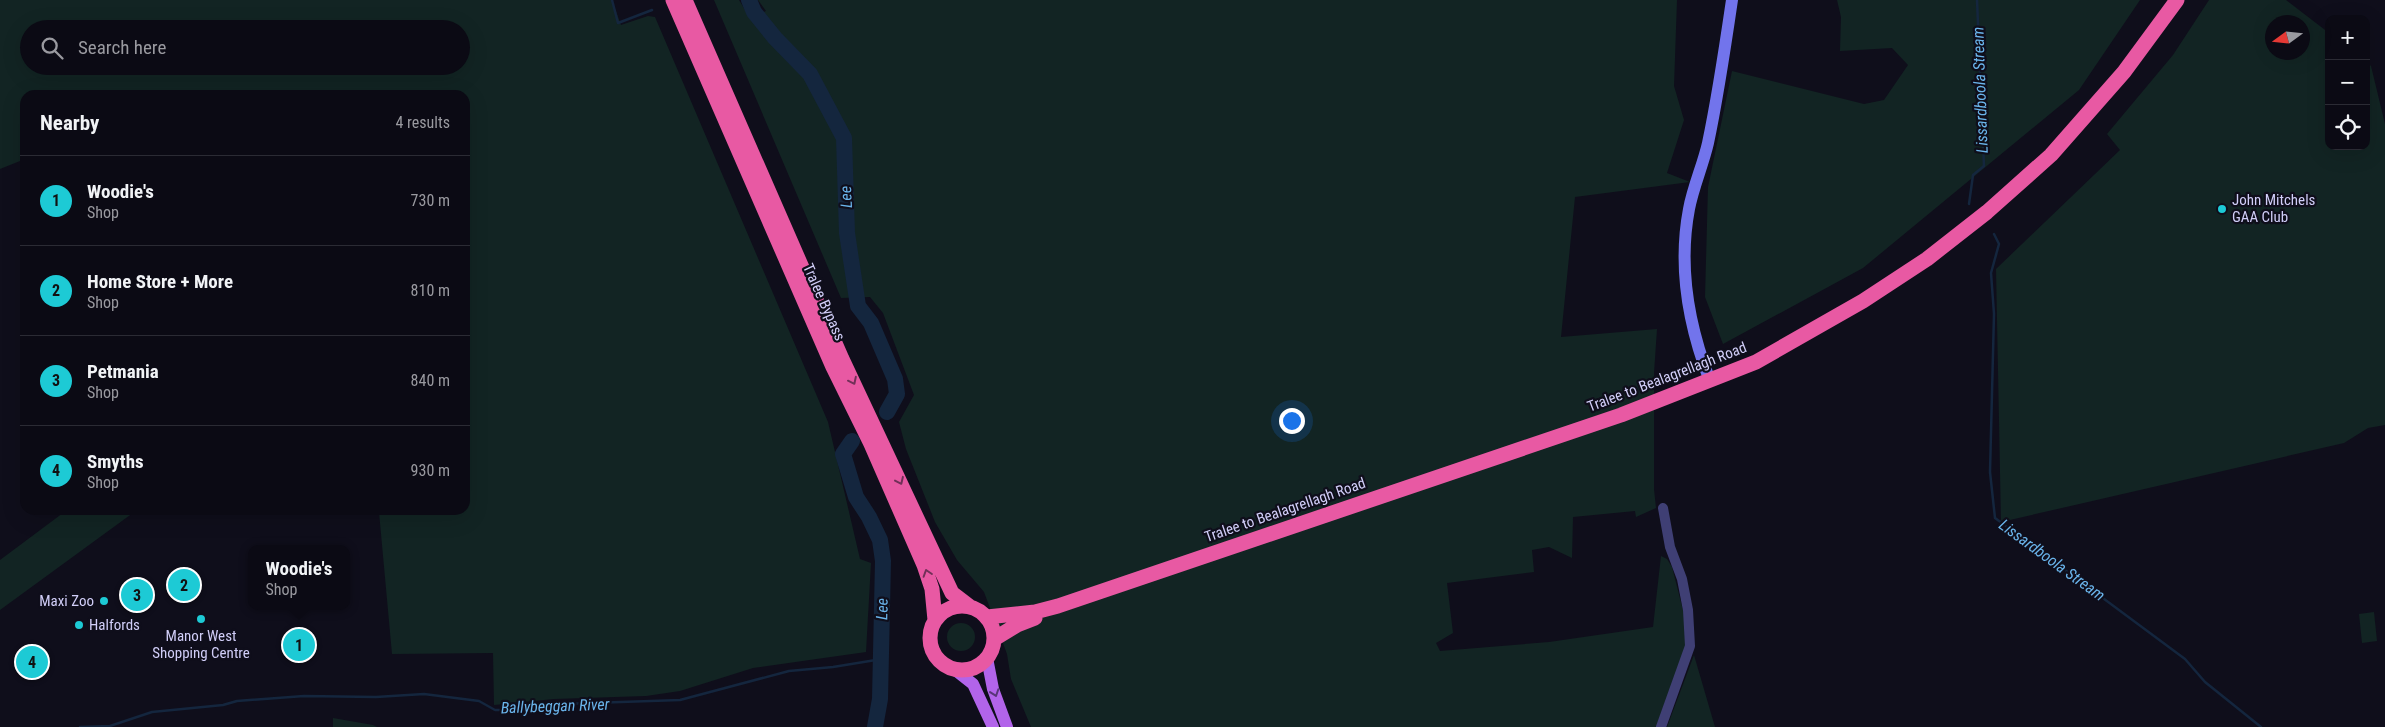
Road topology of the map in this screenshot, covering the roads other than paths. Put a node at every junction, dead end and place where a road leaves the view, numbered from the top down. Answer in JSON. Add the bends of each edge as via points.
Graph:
{"nodes":[{"id":1,"x":673,"y":0,"type":"edge"},
{"id":2,"x":685,"y":0,"type":"edge"},
{"id":3,"x":1732,"y":0,"type":"edge"},
{"id":4,"x":2177,"y":0,"type":"edge"},
{"id":5,"x":1710,"y":381,"type":"junction"},
{"id":6,"x":863,"y":414,"type":"junction"},
{"id":7,"x":876,"y":440,"type":"junction"},
{"id":8,"x":1663,"y":508,"type":"dead end"},
{"id":9,"x":969,"y":606,"type":"junction"},
{"id":10,"x":1058,"y":606,"type":"junction"},
{"id":11,"x":987,"y":617,"type":"junction"},
{"id":12,"x":935,"y":620,"type":"junction"},
{"id":13,"x":994,"y":639,"type":"junction"},
{"id":14,"x":987,"y":658,"type":"junction"},
{"id":15,"x":954,"y":669,"type":"junction"},
{"id":16,"x":993,"y":727,"type":"edge"},
{"id":17,"x":1007,"y":727,"type":"edge"},
{"id":18,"x":1661,"y":727,"type":"edge"}],
"edges":[{"from":1,"to":6,"type":"highway","name":"Tralee Bypass","via":[[833,367]]},
{"from":2,"to":6,"type":"highway","name":"Tralee Bypass","one_way":true},
{"from":3,"to":5,"type":"street","via":[[1714,112],[1689,208],[1686,234],[1688,305],[1701,360]]},
{"from":4,"to":5,"type":"highway","name":"Tralee to Bealagrellagh Road","via":[[2124,72],[2051,155],[1987,212],[1927,259],[1863,302],[1756,362]]},
{"from":5,"to":10,"type":"highway","name":"Tralee to Bealagrellagh Road","via":[[1621,415]]},
{"from":6,"to":7,"type":"highway","name":"Tralee Bypass"},
{"from":7,"to":9,"type":"highway","name":"Tralee Bypass","one_way":true,"via":[[952,594]]},
{"from":12,"to":7,"type":"highway","name":"Tralee Bypass","one_way":true,"via":[[932,589]]},
{"from":8,"to":18,"type":"street","via":[[1670,547],[1682,579],[1690,646]]},
{"from":9,"to":11,"type":"highway"},
{"from":9,"to":12,"type":"highway","via":[[950,608]]},
{"from":10,"to":11,"type":"highway","name":"Tralee to Bealagrellagh Road"},
{"from":10,"to":13,"type":"highway","name":"Tralee to Bealagrellagh Road"},
{"from":11,"to":13,"type":"highway"},
{"from":12,"to":15,"type":"highway","via":[[930,635],[933,651],[938,659]]},
{"from":13,"to":14,"type":"highway"},
{"from":14,"to":15,"type":"highway","via":[[972,668]]},
{"from":14,"to":17,"type":"main road","one_way":true,"via":[[993,689]]},
{"from":15,"to":16,"type":"main road","via":[[973,684]]}]}
